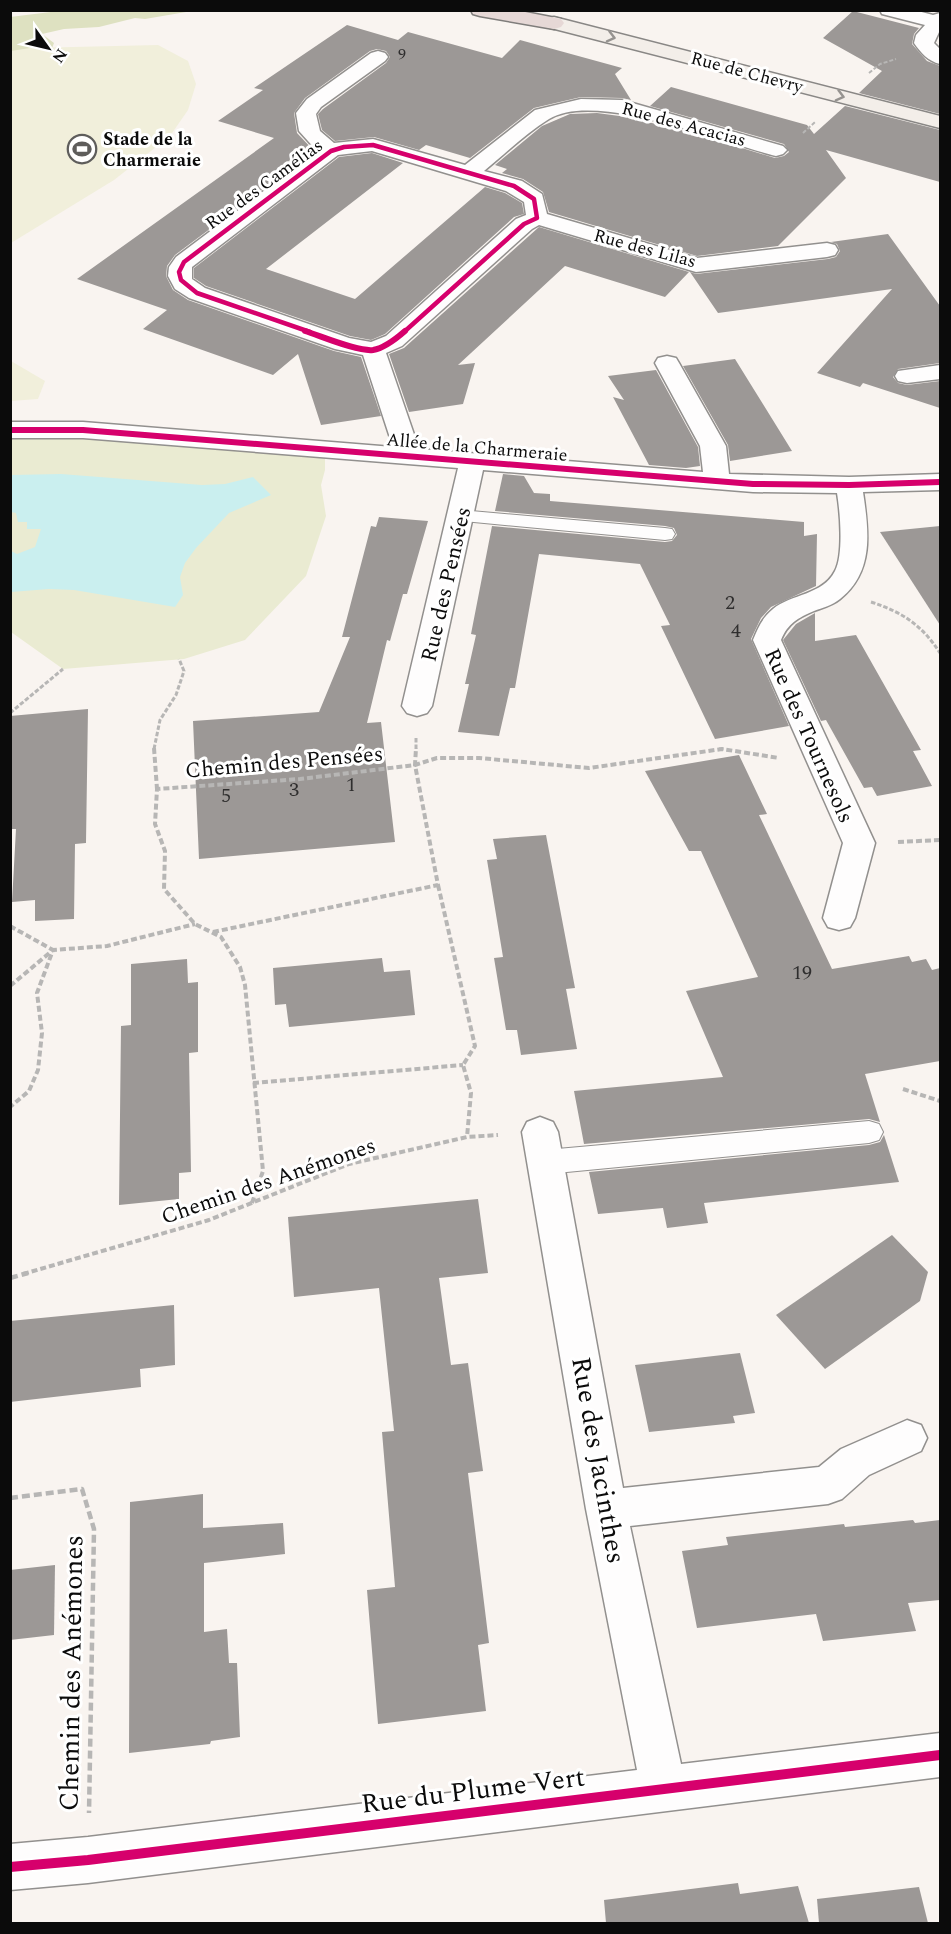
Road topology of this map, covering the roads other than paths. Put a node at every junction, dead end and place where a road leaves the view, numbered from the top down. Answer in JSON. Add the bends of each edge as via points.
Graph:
{"nodes":[{"id":1,"x":480,"y":10,"type":"edge"},
{"id":2,"x":889,"y":10,"type":"edge"},
{"id":3,"x":939,"y":21,"type":"edge"},
{"id":4,"x":554,"y":23,"type":"joint"},
{"id":5,"x":935,"y":54,"type":"edge"},
{"id":6,"x":378,"y":57,"type":"dead end"},
{"id":7,"x":940,"y":122,"type":"edge"},
{"id":8,"x":776,"y":150,"type":"dead end"},
{"id":9,"x":331,"y":151,"type":"junction"},
{"id":10,"x":470,"y":172,"type":"junction"},
{"id":11,"x":537,"y":218,"type":"junction"},
{"id":12,"x":827,"y":250,"type":"dead end"},
{"id":13,"x":373,"y":350,"type":"junction"},
{"id":14,"x":667,"y":363,"type":"dead end"},
{"id":15,"x":940,"y":372,"type":"edge"},
{"id":16,"x":907,"y":376,"type":"dead end"},
{"id":17,"x":10,"y":430,"type":"edge"},
{"id":18,"x":408,"y":456,"type":"junction"},
{"id":19,"x":472,"y":461,"type":"junction"},
{"id":20,"x":717,"y":481,"type":"junction"},
{"id":21,"x":940,"y":482,"type":"edge"},
{"id":22,"x":849,"y":485,"type":"junction"},
{"id":23,"x":460,"y":516,"type":"junction"},
{"id":24,"x":665,"y":534,"type":"dead end"},
{"id":25,"x":417,"y":706,"type":"dead end"},
{"id":26,"x":838,"y":918,"type":"dead end"},
{"id":27,"x":869,"y":1132,"type":"dead end"},
{"id":28,"x":543,"y":1147,"type":"joint"},
{"id":29,"x":907,"y":1438,"type":"dead end"},
{"id":30,"x":606,"y":1509,"type":"junction"},
{"id":31,"x":940,"y":1755,"type":"edge"},
{"id":32,"x":663,"y":1788,"type":"junction"},
{"id":33,"x":10,"y":1867,"type":"edge"}],
"edges":[{"from":1,"to":4,"type":"highway"},
{"from":2,"to":3,"type":"street"},
{"from":3,"to":5,"type":"street","via":[[924,43]]},
{"from":4,"to":7,"type":"street","name":"Rue de Chevry","one_way":true},
{"from":6,"to":9,"type":"street","via":[[306,113],[310,133]]},
{"from":8,"to":10,"type":"street","name":"Rue des Acacias","via":[[622,106],[597,105],[542,114]]},
{"from":9,"to":10,"type":"street","name":"Rue des Camélias","via":[[373,145]]},
{"from":9,"to":13,"type":"street","name":"Rue des Camélias","via":[[184,262],[178,276],[185,287],[197,293],[343,344]]},
{"from":10,"to":11,"type":"street","name":"Rue des Camélias","via":[[524,190],[537,205]]},
{"from":11,"to":12,"type":"street","name":"Rue des Lilas","via":[[696,265]]},
{"from":11,"to":13,"type":"street","via":[[524,224],[394,341]]},
{"from":13,"to":18,"type":"street"},
{"from":14,"to":20,"type":"street","via":[[713,446]]},
{"from":15,"to":16,"type":"street"},
{"from":17,"to":18,"type":"street","name":"Allée de la Charmeraie","via":[[82,430]]},
{"from":18,"to":19,"type":"street","name":"Allée de la Charmeraie"},
{"from":19,"to":20,"type":"street","name":"Allée de la Charmeraie"},
{"from":19,"to":23,"type":"street","name":"Rue des Pensées"},
{"from":20,"to":22,"type":"street","name":"Allée de la Charmeraie"},
{"from":21,"to":22,"type":"street","name":"Allée de la Charmeraie"},
{"from":22,"to":26,"type":"street","name":"Rue des Tournesols","via":[[855,527],[849,573],[829,594],[784,614],[772,626],[767,640],[859,843]]},
{"from":23,"to":24,"type":"lane"},
{"from":23,"to":25,"type":"street","name":"Rue des Pensées"},
{"from":27,"to":28,"type":"lane"},
{"from":28,"to":30,"type":"street","name":"Rue des Jacinthes"},
{"from":29,"to":30,"type":"street","via":[[855,1462],[828,1485]]},
{"from":30,"to":32,"type":"street","name":"Rue des Jacinthes"},
{"from":31,"to":32,"type":"street","name":"Rue du Plume Vert"},
{"from":32,"to":33,"type":"street","name":"Rue du Plume Vert"}]}
